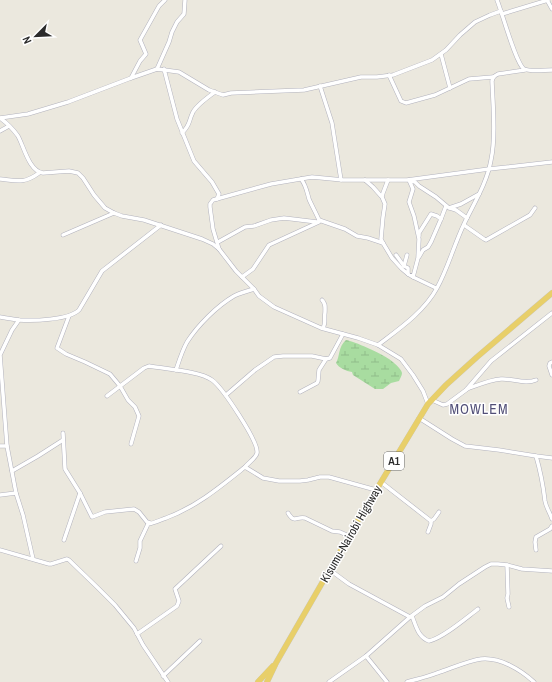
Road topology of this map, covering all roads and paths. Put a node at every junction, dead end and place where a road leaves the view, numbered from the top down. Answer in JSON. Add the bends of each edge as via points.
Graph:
{"nodes":[{"id":1,"x":165,"y":0,"type":"edge"},
{"id":2,"x":185,"y":0,"type":"edge"},
{"id":3,"x":497,"y":0,"type":"edge"},
{"id":4,"x":548,"y":0,"type":"edge"},
{"id":5,"x":552,"y":9,"type":"edge"},
{"id":6,"x":502,"y":13,"type":"junction"},
{"id":7,"x":441,"y":54,"type":"junction"},
{"id":8,"x":157,"y":69,"type":"junction"},
{"id":9,"x":164,"y":69,"type":"junction"},
{"id":10,"x":525,"y":70,"type":"junction"},
{"id":11,"x":552,"y":70,"type":"edge"},
{"id":12,"x":389,"y":75,"type":"junction"},
{"id":13,"x":493,"y":77,"type":"junction"},
{"id":14,"x":131,"y":78,"type":"junction"},
{"id":15,"x":320,"y":86,"type":"junction"},
{"id":16,"x":450,"y":88,"type":"junction"},
{"id":17,"x":215,"y":92,"type":"junction"},
{"id":18,"x":0,"y":118,"type":"edge"},
{"id":19,"x":9,"y":126,"type":"junction"},
{"id":20,"x":0,"y":131,"type":"edge"},
{"id":21,"x":182,"y":133,"type":"junction"},
{"id":22,"x":552,"y":162,"type":"edge"},
{"id":23,"x":489,"y":169,"type":"junction"},
{"id":24,"x":39,"y":173,"type":"junction"},
{"id":25,"x":0,"y":179,"type":"edge"},
{"id":26,"x":301,"y":179,"type":"junction"},
{"id":27,"x":341,"y":180,"type":"junction"},
{"id":28,"x":365,"y":180,"type":"junction"},
{"id":29,"x":388,"y":180,"type":"junction"},
{"id":30,"x":409,"y":180,"type":"junction"},
{"id":31,"x":480,"y":194,"type":"junction"},
{"id":32,"x":382,"y":197,"type":"junction"},
{"id":33,"x":217,"y":199,"type":"junction"},
{"id":34,"x":448,"y":207,"type":"junction"},
{"id":35,"x":535,"y":208,"type":"dead end"},
{"id":36,"x":114,"y":214,"type":"junction"},
{"id":37,"x":467,"y":218,"type":"junction"},
{"id":38,"x":441,"y":219,"type":"junction"},
{"id":39,"x":319,"y":221,"type":"junction"},
{"id":40,"x":464,"y":225,"type":"junction"},
{"id":41,"x":161,"y":226,"type":"junction"},
{"id":42,"x":63,"y":236,"type":"dead end"},
{"id":43,"x":419,"y":239,"type":"junction"},
{"id":44,"x":218,"y":242,"type":"junction"},
{"id":45,"x":383,"y":243,"type":"junction"},
{"id":46,"x":219,"y":249,"type":"junction"},
{"id":47,"x":396,"y":255,"type":"dead end"},
{"id":48,"x":407,"y":255,"type":"dead end"},
{"id":49,"x":418,"y":258,"type":"junction"},
{"id":50,"x":404,"y":266,"type":"junction"},
{"id":51,"x":408,"y":274,"type":"junction"},
{"id":52,"x":242,"y":277,"type":"junction"},
{"id":53,"x":413,"y":277,"type":"junction"},
{"id":54,"x":436,"y":288,"type":"junction"},
{"id":55,"x":254,"y":289,"type":"junction"},
{"id":56,"x":552,"y":293,"type":"edge"},
{"id":57,"x":322,"y":300,"type":"dead end"},
{"id":58,"x":552,"y":313,"type":"edge"},
{"id":59,"x":70,"y":316,"type":"junction"},
{"id":60,"x":0,"y":317,"type":"edge"},
{"id":61,"x":19,"y":320,"type":"junction"},
{"id":62,"x":323,"y":328,"type":"junction"},
{"id":63,"x":343,"y":334,"type":"junction"},
{"id":64,"x":378,"y":345,"type":"junction"},
{"id":65,"x":326,"y":359,"type":"junction"},
{"id":66,"x":552,"y":362,"type":"edge"},
{"id":67,"x":176,"y":370,"type":"junction"},
{"id":68,"x":552,"y":375,"type":"edge"},
{"id":69,"x":536,"y":380,"type":"dead end"},
{"id":70,"x":120,"y":386,"type":"junction"},
{"id":71,"x":466,"y":390,"type":"junction"},
{"id":72,"x":300,"y":392,"type":"dead end"},
{"id":73,"x":107,"y":396,"type":"dead end"},
{"id":74,"x":226,"y":396,"type":"junction"},
{"id":75,"x":430,"y":402,"type":"junction"},
{"id":76,"x":419,"y":418,"type":"junction"},
{"id":77,"x":63,"y":433,"type":"dead end"},
{"id":78,"x":63,"y":440,"type":"junction"},
{"id":79,"x":131,"y":444,"type":"dead end"},
{"id":80,"x":0,"y":446,"type":"edge"},
{"id":81,"x":7,"y":446,"type":"junction"},
{"id":82,"x":536,"y":456,"type":"junction"},
{"id":83,"x":552,"y":458,"type":"edge"},
{"id":84,"x":245,"y":467,"type":"junction"},
{"id":85,"x":12,"y":472,"type":"junction"},
{"id":86,"x":381,"y":482,"type":"junction"},
{"id":87,"x":376,"y":490,"type":"junction"},
{"id":88,"x":16,"y":493,"type":"junction"},
{"id":89,"x":80,"y":493,"type":"junction"},
{"id":90,"x":0,"y":495,"type":"edge"},
{"id":91,"x":439,"y":512,"type":"dead end"},
{"id":92,"x":288,"y":513,"type":"dead end"},
{"id":93,"x":552,"y":519,"type":"edge"},
{"id":94,"x":431,"y":521,"type":"junction"},
{"id":95,"x":150,"y":523,"type":"junction"},
{"id":96,"x":552,"y":526,"type":"edge"},
{"id":97,"x":428,"y":532,"type":"dead end"},
{"id":98,"x":349,"y":536,"type":"junction"},
{"id":99,"x":64,"y":540,"type":"dead end"},
{"id":100,"x":221,"y":546,"type":"dead end"},
{"id":101,"x":0,"y":550,"type":"edge"},
{"id":102,"x":536,"y":550,"type":"dead end"},
{"id":103,"x":33,"y":559,"type":"junction"},
{"id":104,"x":136,"y":561,"type":"dead end"},
{"id":105,"x":506,"y":565,"type":"junction"},
{"id":106,"x":330,"y":570,"type":"junction"},
{"id":107,"x":552,"y":571,"type":"edge"},
{"id":108,"x":509,"y":607,"type":"dead end"},
{"id":109,"x":478,"y":609,"type":"dead end"},
{"id":110,"x":411,"y":616,"type":"junction"},
{"id":111,"x":137,"y":634,"type":"junction"},
{"id":112,"x":200,"y":642,"type":"dead end"},
{"id":113,"x":366,"y":656,"type":"junction"},
{"id":114,"x":276,"y":663,"type":"junction"},
{"id":115,"x":163,"y":676,"type":"junction"},
{"id":116,"x":168,"y":682,"type":"edge"},
{"id":117,"x":258,"y":682,"type":"edge"},
{"id":118,"x":267,"y":682,"type":"edge"},
{"id":119,"x":329,"y":682,"type":"edge"},
{"id":120,"x":387,"y":682,"type":"edge"},
{"id":121,"x":407,"y":682,"type":"edge"},
{"id":122,"x":534,"y":682,"type":"edge"}],
"edges":[{"from":1,"to":14,"type":"street","via":[[140,40],[146,54]]},
{"from":2,"to":8,"type":"street","via":[[184,14],[172,32]]},
{"from":3,"to":6,"type":"street"},
{"from":4,"to":5,"type":"street"},
{"from":4,"to":6,"type":"street"},
{"from":6,"to":7,"type":"street","via":[[475,22]]},
{"from":6,"to":10,"type":"street","via":[[518,58]]},
{"from":7,"to":12,"type":"street","via":[[432,60]]},
{"from":7,"to":16,"type":"street"},
{"from":8,"to":9,"type":"street"},
{"from":8,"to":14,"type":"street"},
{"from":9,"to":17,"type":"street","via":[[179,72]]},
{"from":9,"to":21,"type":"street"},
{"from":10,"to":11,"type":"street"},
{"from":10,"to":13,"type":"street"},
{"from":12,"to":15,"type":"street","via":[[361,77]]},
{"from":12,"to":16,"type":"street","via":[[402,101],[406,103]]},
{"from":13,"to":16,"type":"street","via":[[469,79]]},
{"from":13,"to":23,"type":"street","via":[[493,139]]},
{"from":14,"to":18,"type":"street","via":[[68,102],[28,114]]},
{"from":15,"to":17,"type":"street","via":[[304,90],[223,95]]},
{"from":15,"to":27,"type":"street","via":[[332,123]]},
{"from":17,"to":21,"type":"street","via":[[193,112],[188,127]]},
{"from":18,"to":19,"type":"street"},
{"from":19,"to":20,"type":"street"},
{"from":19,"to":24,"type":"street","via":[[18,136],[31,164]]},
{"from":21,"to":33,"type":"street","via":[[194,161],[219,194]]},
{"from":22,"to":23,"type":"street"},
{"from":23,"to":30,"type":"street"},
{"from":23,"to":31,"type":"street"},
{"from":24,"to":25,"type":"street","via":[[21,181]]},
{"from":24,"to":36,"type":"street","via":[[78,173],[105,208]]},
{"from":26,"to":27,"type":"street","via":[[312,177]]},
{"from":26,"to":33,"type":"street","via":[[271,184]]},
{"from":26,"to":39,"type":"street"},
{"from":27,"to":28,"type":"street"},
{"from":28,"to":29,"type":"street"},
{"from":28,"to":32,"type":"street"},
{"from":29,"to":30,"type":"street"},
{"from":29,"to":32,"type":"street"},
{"from":30,"to":34,"type":"street"},
{"from":30,"to":43,"type":"street","via":[[413,189],[410,202]]},
{"from":31,"to":34,"type":"street","via":[[461,204]]},
{"from":31,"to":37,"type":"street"},
{"from":32,"to":45,"type":"street","via":[[385,204],[381,233]]},
{"from":33,"to":44,"type":"street","via":[[213,200],[210,207]]},
{"from":34,"to":37,"type":"street"},
{"from":34,"to":38,"type":"street"},
{"from":35,"to":40,"type":"street","via":[[530,215],[486,240]]},
{"from":36,"to":41,"type":"street"},
{"from":36,"to":42,"type":"street"},
{"from":37,"to":40,"type":"street"},
{"from":38,"to":43,"type":"street","via":[[431,214],[419,233]]},
{"from":38,"to":49,"type":"street","via":[[431,242]]},
{"from":39,"to":44,"type":"street","via":[[284,218],[271,220],[246,227]]},
{"from":39,"to":45,"type":"street"},
{"from":39,"to":52,"type":"street","via":[[269,245],[253,269]]},
{"from":40,"to":54,"type":"street"},
{"from":41,"to":46,"type":"street","via":[[202,239]]},
{"from":41,"to":59,"type":"street","via":[[102,271],[79,310]]},
{"from":43,"to":49,"type":"street"},
{"from":44,"to":46,"type":"street"},
{"from":45,"to":51,"type":"street","via":[[395,262]]},
{"from":46,"to":52,"type":"street"},
{"from":47,"to":50,"type":"street"},
{"from":48,"to":50,"type":"street"},
{"from":49,"to":53,"type":"street"},
{"from":50,"to":51,"type":"street","via":[[408,268]]},
{"from":51,"to":53,"type":"street"},
{"from":52,"to":55,"type":"street"},
{"from":53,"to":54,"type":"street"},
{"from":54,"to":64,"type":"street","via":[[422,309]]},
{"from":55,"to":62,"type":"street","via":[[274,307]]},
{"from":55,"to":67,"type":"street","via":[[235,296],[201,324],[187,342]]},
{"from":56,"to":75,"type":"highway","name":"Kisumu-Nairobi Highway","number":"A1","via":[[477,357]]},
{"from":57,"to":62,"type":"street","via":[[326,308]]},
{"from":58,"to":71,"type":"street","via":[[491,361]]},
{"from":59,"to":61,"type":"street"},
{"from":59,"to":70,"type":"street","via":[[57,348],[110,374]]},
{"from":60,"to":61,"type":"street"},
{"from":61,"to":81,"type":"street","via":[[0,355]]},
{"from":62,"to":63,"type":"street"},
{"from":63,"to":64,"type":"street"},
{"from":63,"to":65,"type":"street","via":[[332,356]]},
{"from":64,"to":75,"type":"street","via":[[401,359]]},
{"from":65,"to":72,"type":"street","via":[[319,370],[317,383]]},
{"from":65,"to":74,"type":"street","via":[[312,356],[274,357]]},
{"from":66,"to":68,"type":"street","via":[[549,366]]},
{"from":67,"to":70,"type":"street","via":[[149,366]]},
{"from":67,"to":74,"type":"street","via":[[212,380]]},
{"from":69,"to":71,"type":"street","via":[[527,382],[494,379]]},
{"from":70,"to":73,"type":"street"},
{"from":70,"to":79,"type":"street","via":[[139,416]]},
{"from":71,"to":75,"type":"street","via":[[447,404]]},
{"from":74,"to":84,"type":"street","via":[[241,417],[257,451]]},
{"from":75,"to":76,"type":"highway","name":"Kisumu-Nairobi Highway","number":"A1"},
{"from":76,"to":82,"type":"street","via":[[465,446]]},
{"from":76,"to":86,"type":"highway","name":"Kisumu-Nairobi Highway","number":"A1"},
{"from":77,"to":78,"type":"street"},
{"from":78,"to":85,"type":"street"},
{"from":78,"to":89,"type":"street","via":[[65,469]]},
{"from":80,"to":81,"type":"street"},
{"from":81,"to":85,"type":"street"},
{"from":82,"to":83,"type":"street"},
{"from":82,"to":93,"type":"street","via":[[544,486],[545,502]]},
{"from":84,"to":87,"type":"street","via":[[263,478],[279,481],[329,477]]},
{"from":84,"to":95,"type":"street","via":[[197,504],[178,514]]},
{"from":85,"to":88,"type":"street"},
{"from":86,"to":87,"type":"highway","name":"Kisumu-Nairobi Highway","number":"A1"},
{"from":86,"to":94,"type":"street"},
{"from":87,"to":98,"type":"highway","name":"Kisumu-Nairobi Highway","number":"A1"},
{"from":88,"to":90,"type":"street"},
{"from":88,"to":103,"type":"street"},
{"from":89,"to":95,"type":"street","via":[[92,517],[105,512],[134,509]]},
{"from":89,"to":99,"type":"street"},
{"from":91,"to":94,"type":"street"},
{"from":92,"to":98,"type":"street","via":[[294,519],[305,518]]},
{"from":94,"to":97,"type":"street"},
{"from":95,"to":104,"type":"street","via":[[140,541]]},
{"from":96,"to":102,"type":"street","via":[[536,537]]},
{"from":98,"to":106,"type":"highway","name":"Kisumu-Nairobi Highway","number":"A1"},
{"from":100,"to":111,"type":"street","via":[[175,589],[179,601],[177,606]]},
{"from":101,"to":103,"type":"street"},
{"from":103,"to":111,"type":"street","via":[[51,564],[69,560],[116,605]]},
{"from":105,"to":107,"type":"street"},
{"from":105,"to":108,"type":"street"},
{"from":105,"to":110,"type":"street","via":[[491,564],[485,567]]},
{"from":106,"to":110,"type":"street","via":[[349,584]]},
{"from":106,"to":114,"type":"highway","name":"Kisumu-Nairobi Highway","number":"A1"},
{"from":109,"to":110,"type":"street","via":[[429,641],[420,636]]},
{"from":110,"to":113,"type":"street"},
{"from":111,"to":115,"type":"street"},
{"from":112,"to":115,"type":"street"},
{"from":113,"to":119,"type":"street"},
{"from":113,"to":120,"type":"street"},
{"from":114,"to":117,"type":"highway","number":"A1"},
{"from":114,"to":118,"type":"highway","number":"A1"},
{"from":115,"to":116,"type":"street"},
{"from":121,"to":122,"type":"street","via":[[481,659],[504,662]]}]}
